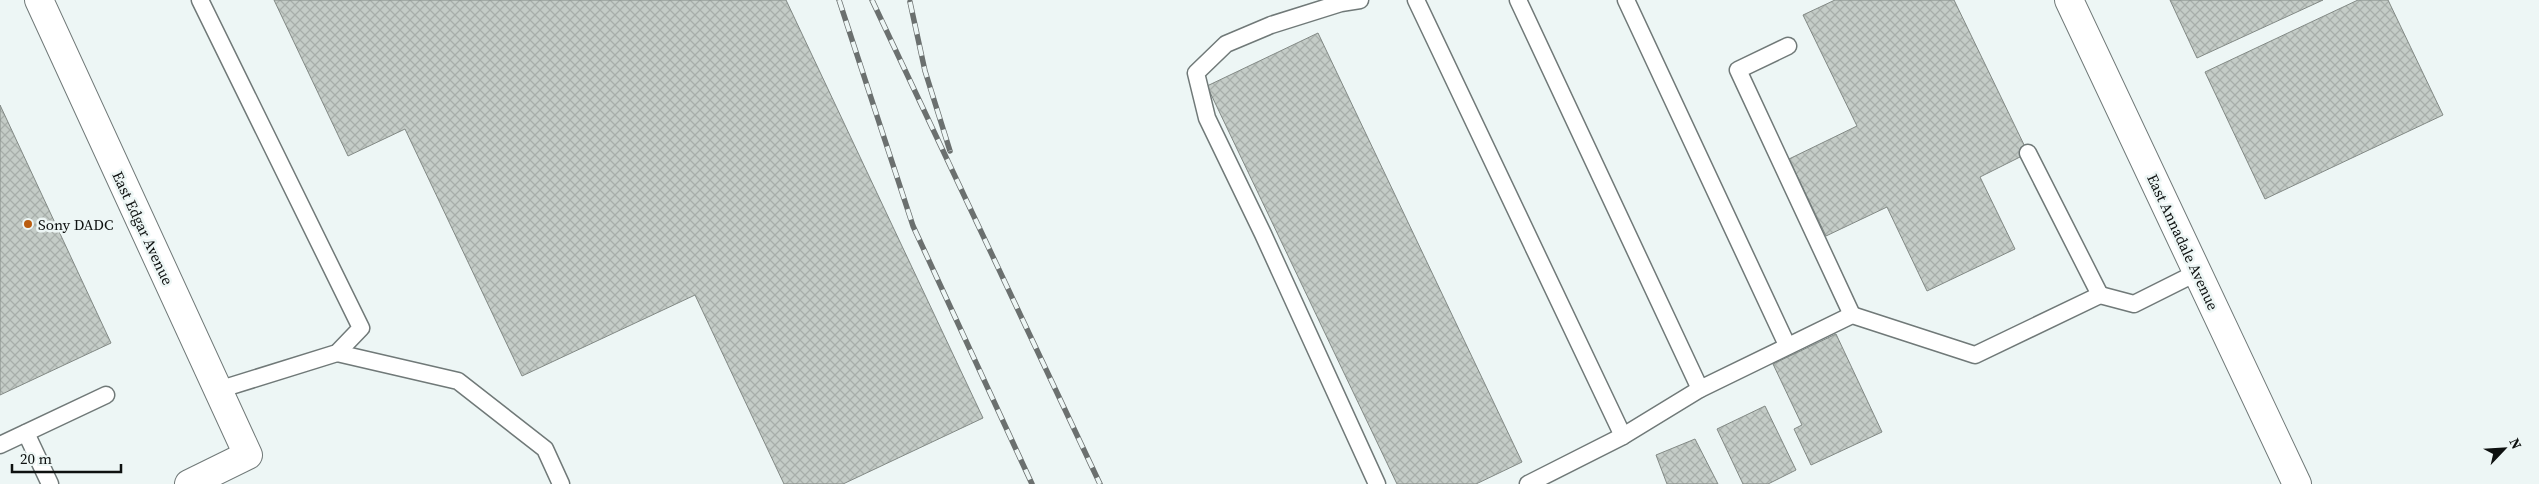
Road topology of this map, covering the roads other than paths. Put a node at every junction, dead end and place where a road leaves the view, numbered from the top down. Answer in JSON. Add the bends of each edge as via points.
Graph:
{"nodes":[{"id":1,"x":38,"y":0,"type":"edge"},
{"id":2,"x":200,"y":0,"type":"edge"},
{"id":3,"x":1360,"y":0,"type":"edge"},
{"id":4,"x":1416,"y":0,"type":"edge"},
{"id":5,"x":1518,"y":0,"type":"edge"},
{"id":6,"x":1626,"y":0,"type":"edge"},
{"id":7,"x":2069,"y":0,"type":"edge"},
{"id":8,"x":1788,"y":46,"type":"dead end"},
{"id":9,"x":2028,"y":153,"type":"dead end"},
{"id":10,"x":2198,"y":272,"type":"junction"},
{"id":11,"x":2100,"y":295,"type":"junction"},
{"id":12,"x":1852,"y":315,"type":"junction"},
{"id":13,"x":1787,"y":346,"type":"junction"},
{"id":14,"x":337,"y":353,"type":"junction"},
{"id":15,"x":1700,"y":389,"type":"junction"},
{"id":16,"x":218,"y":390,"type":"junction"},
{"id":17,"x":106,"y":395,"type":"dead end"},
{"id":18,"x":26,"y":433,"type":"junction"},
{"id":19,"x":1624,"y":436,"type":"junction"},
{"id":20,"x":0,"y":445,"type":"edge"},
{"id":21,"x":201,"y":481,"type":"edge"},
{"id":22,"x":50,"y":484,"type":"edge"},
{"id":23,"x":561,"y":484,"type":"edge"},
{"id":24,"x":1377,"y":484,"type":"edge"},
{"id":25,"x":1528,"y":484,"type":"edge"},
{"id":26,"x":2297,"y":484,"type":"edge"}],
"edges":[{"from":1,"to":16,"type":"street","name":"East Edgar Avenue"},
{"from":2,"to":14,"type":"lane","via":[[360,328]]},
{"from":3,"to":24,"type":"lane","via":[[1271,25],[1226,44],[1196,73],[1207,118]]},
{"from":4,"to":19,"type":"lane"},
{"from":5,"to":15,"type":"lane"},
{"from":6,"to":13,"type":"lane"},
{"from":7,"to":10,"type":"street","name":"East Annadale Avenue"},
{"from":8,"to":12,"type":"lane","via":[[1738,70]]},
{"from":9,"to":11,"type":"lane"},
{"from":10,"to":11,"type":"lane","via":[[2134,304]]},
{"from":10,"to":26,"type":"street","name":"East Annadale Avenue"},
{"from":11,"to":12,"type":"lane","via":[[1975,354]]},
{"from":12,"to":13,"type":"lane"},
{"from":13,"to":15,"type":"lane"},
{"from":14,"to":16,"type":"lane"},
{"from":14,"to":23,"type":"lane","via":[[458,381],[545,449]]},
{"from":15,"to":19,"type":"lane"},
{"from":16,"to":21,"type":"street","name":"East Edgar Avenue","via":[[248,455]]},
{"from":17,"to":18,"type":"lane"},
{"from":18,"to":20,"type":"lane"},
{"from":18,"to":22,"type":"lane"},
{"from":19,"to":25,"type":"lane"}]}
